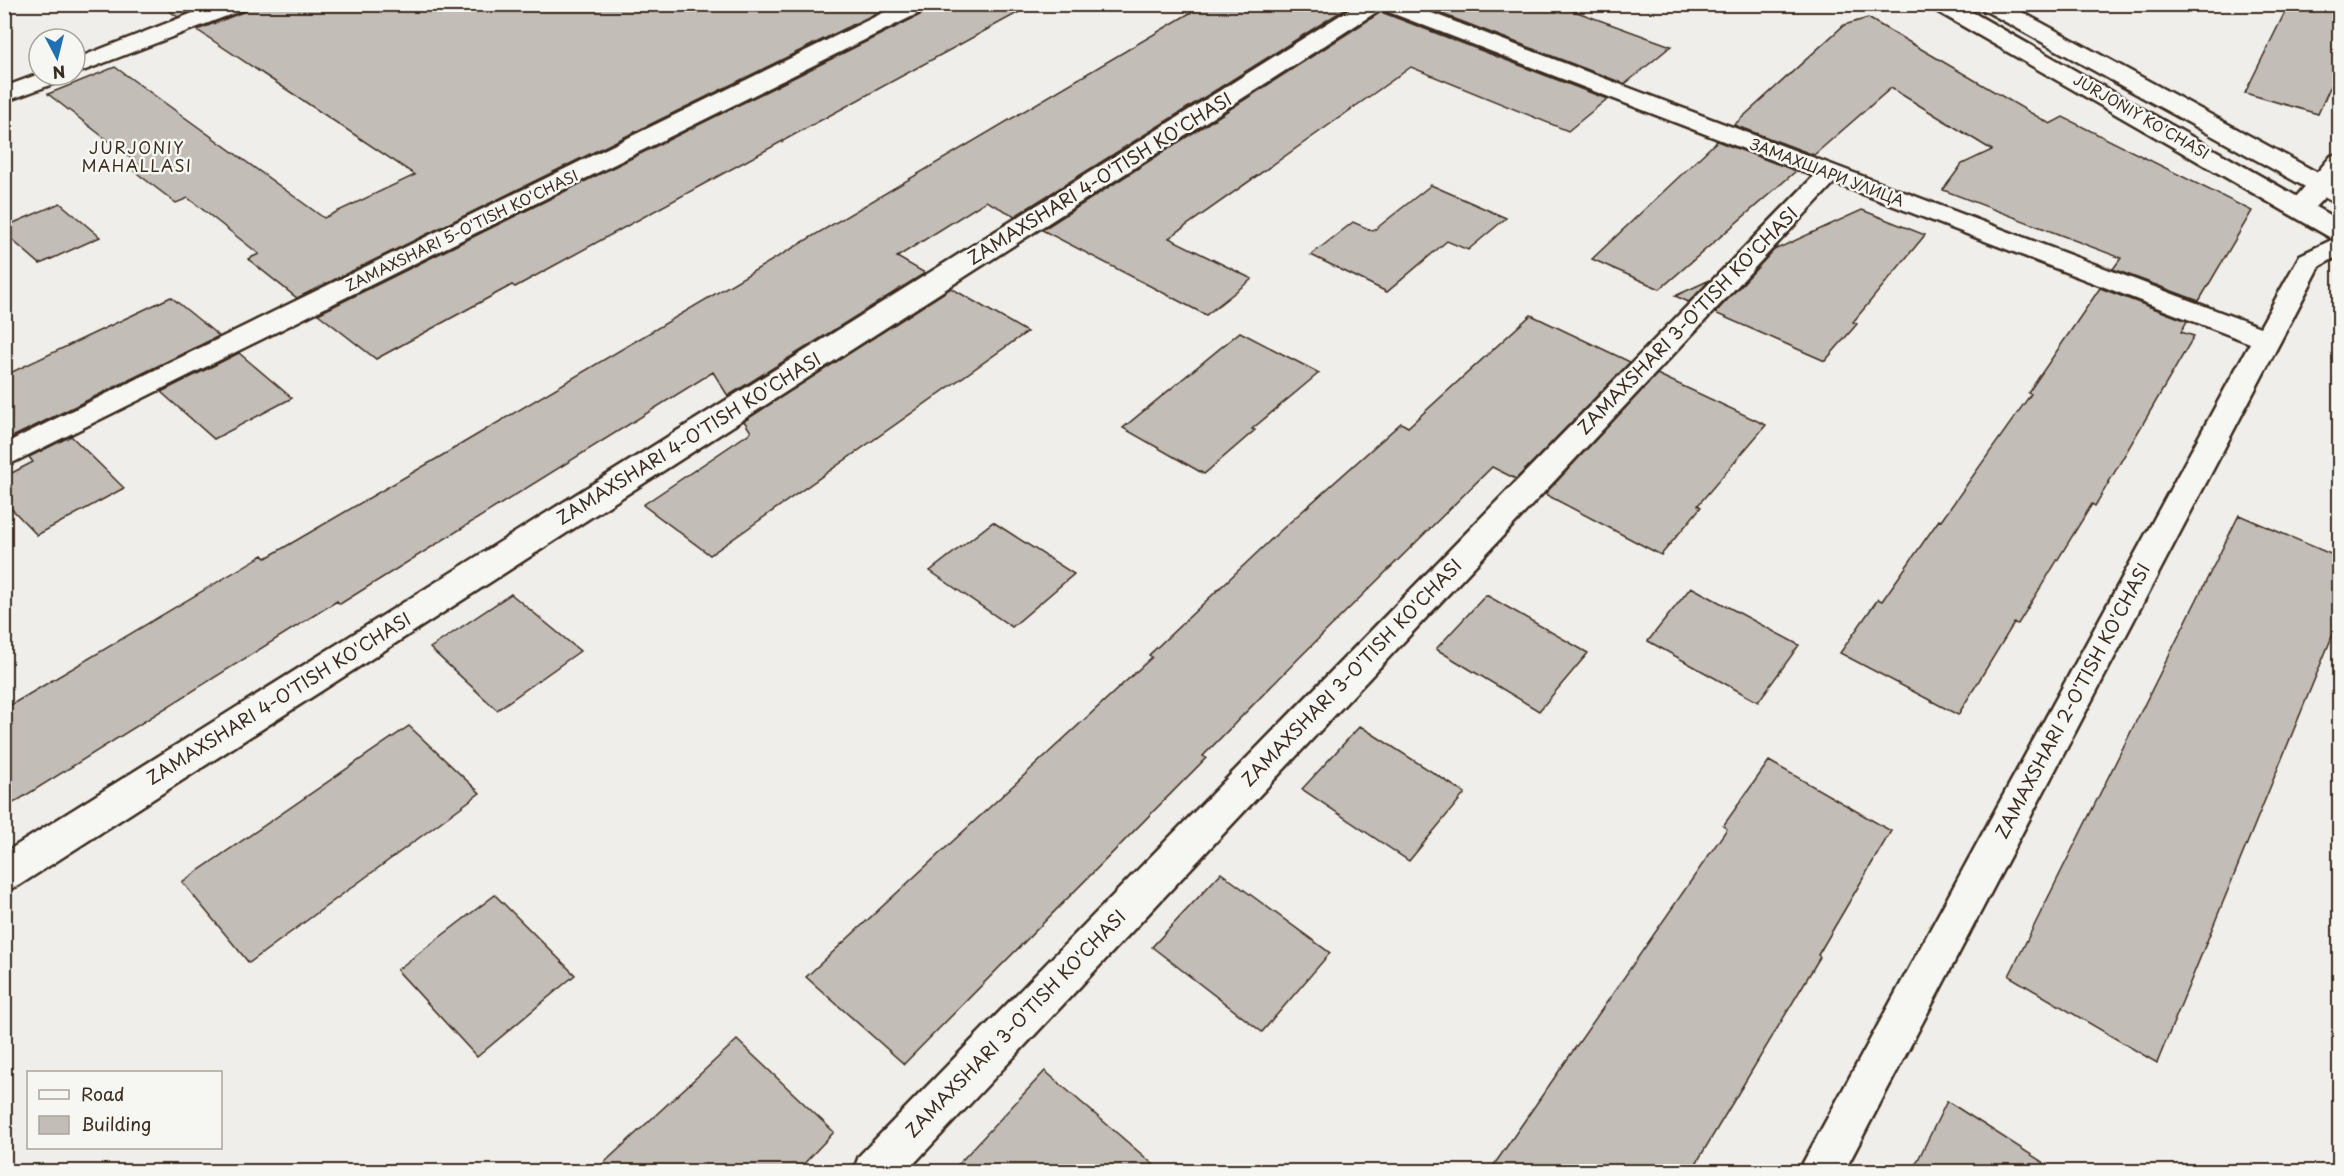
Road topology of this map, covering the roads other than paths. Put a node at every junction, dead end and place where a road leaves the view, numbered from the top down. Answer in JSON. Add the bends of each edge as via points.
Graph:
{"nodes":[{"id":1,"x":237,"y":4,"type":"edge"},
{"id":2,"x":919,"y":4,"type":"edge"},
{"id":3,"x":1374,"y":4,"type":"edge"},
{"id":4,"x":1387,"y":4,"type":"edge"},
{"id":5,"x":1941,"y":4,"type":"edge"},
{"id":6,"x":1990,"y":4,"type":"edge"},
{"id":7,"x":87,"y":63,"type":"edge"},
{"id":8,"x":27,"y":86,"type":"edge"},
{"id":9,"x":4,"y":95,"type":"edge"},
{"id":10,"x":2340,"y":161,"type":"edge"},
{"id":11,"x":1829,"y":174,"type":"junction"},
{"id":12,"x":2330,"y":191,"type":"edge"},
{"id":13,"x":2299,"y":209,"type":"junction"},
{"id":14,"x":2340,"y":232,"type":"edge"},
{"id":15,"x":2340,"y":244,"type":"edge"},
{"id":16,"x":2268,"y":340,"type":"junction"},
{"id":17,"x":4,"y":457,"type":"edge"},
{"id":18,"x":4,"y":874,"type":"edge"},
{"id":19,"x":875,"y":1172,"type":"edge"},
{"id":20,"x":1820,"y":1172,"type":"edge"}],
"edges":[{"from":1,"to":7,"type":"street"},
{"from":2,"to":17,"type":"street","name":"ZAMAXSHARI 5-O'TISH KO'CHASI"},
{"from":3,"to":18,"type":"street","name":"ZAMAXSHARI 4-O'TISH KO'CHASI"},
{"from":4,"to":11,"type":"street","name":"ЗАМАХШАРИ УЛИЦА"},
{"from":5,"to":13,"type":"street","name":"JURJONIY KO'CHASI"},
{"from":6,"to":12,"type":"street","name":"JURJONIY KO'CHASI"},
{"from":8,"to":9,"type":"street"},
{"from":10,"to":12,"type":"street"},
{"from":11,"to":16,"type":"street","name":"ЗАМАХШАРИ УЛИЦА"},
{"from":11,"to":19,"type":"street","name":"ZAMAXSHARI 3-O'TISH KO'CHASI"},
{"from":12,"to":13,"type":"street"},
{"from":13,"to":14,"type":"street","name":"JURJONIY KO'CHASI"},
{"from":15,"to":16,"type":"street","name":"ZAMAXSHARI 2-O'TISH KO'CHASI","via":[[2309,261]]},
{"from":16,"to":20,"type":"street","name":"ZAMAXSHARI 2-O'TISH KO'CHASI"}]}
